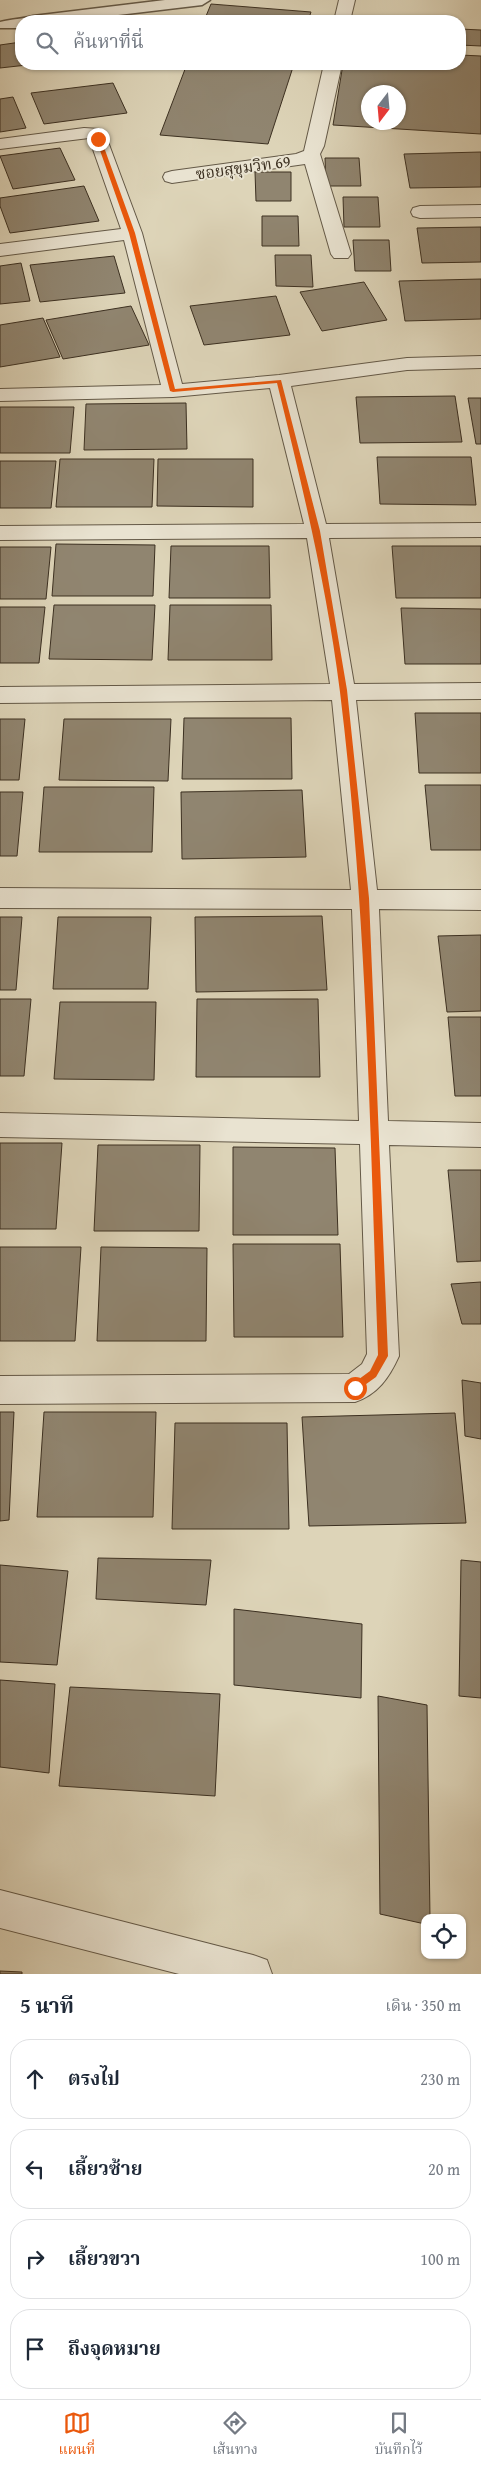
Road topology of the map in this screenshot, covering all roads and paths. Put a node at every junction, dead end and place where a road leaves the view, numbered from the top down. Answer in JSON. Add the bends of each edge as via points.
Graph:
{"nodes":[{"id":1,"x":202,"y":0,"type":"edge"},
{"id":2,"x":347,"y":0,"type":"edge"},
{"id":3,"x":81,"y":15,"type":"edge"},
{"id":4,"x":343,"y":15,"type":"edge"},
{"id":5,"x":15,"y":24,"type":"edge"},
{"id":6,"x":5,"y":25,"type":"dead end"},
{"id":7,"x":332,"y":70,"type":"edge"},
{"id":8,"x":0,"y":144,"type":"edge"},
{"id":9,"x":310,"y":154,"type":"junction"},
{"id":10,"x":172,"y":177,"type":"dead end"},
{"id":11,"x":481,"y":211,"type":"edge"},
{"id":12,"x":420,"y":212,"type":"dead end"},
{"id":13,"x":132,"y":233,"type":"junction"},
{"id":14,"x":0,"y":250,"type":"edge"},
{"id":15,"x":341,"y":254,"type":"dead end"},
{"id":16,"x":481,"y":362,"type":"edge"},
{"id":17,"x":279,"y":381,"type":"junction"},
{"id":18,"x":173,"y":391,"type":"junction"},
{"id":19,"x":0,"y":395,"type":"edge"},
{"id":20,"x":481,"y":530,"type":"edge"},
{"id":21,"x":317,"y":531,"type":"junction"},
{"id":22,"x":0,"y":533,"type":"edge"},
{"id":23,"x":343,"y":690,"type":"junction"},
{"id":24,"x":481,"y":690,"type":"edge"},
{"id":25,"x":0,"y":695,"type":"edge"},
{"id":26,"x":0,"y":898,"type":"edge"},
{"id":27,"x":365,"y":898,"type":"junction"},
{"id":28,"x":481,"y":900,"type":"edge"},
{"id":29,"x":0,"y":1125,"type":"edge"},
{"id":30,"x":373,"y":1133,"type":"junction"},
{"id":31,"x":481,"y":1135,"type":"edge"},
{"id":32,"x":0,"y":1390,"type":"edge"},
{"id":33,"x":0,"y":1908,"type":"edge"},
{"id":34,"x":254,"y":1974,"type":"edge"}],
"edges":[{"from":1,"to":3,"type":"lane"},
{"from":2,"to":4,"type":"street"},
{"from":5,"to":6,"type":"lane"},
{"from":7,"to":9,"type":"street","name":"ซอยสุขุมวิท 69","via":[[315,146]]},
{"from":8,"to":13,"type":"street","via":[[94,133]]},
{"from":9,"to":10,"type":"street","name":"ซอยสุขุมวิท 69","via":[[301,159]]},
{"from":9,"to":15,"type":"street"},
{"from":11,"to":12,"type":"street"},
{"from":13,"to":14,"type":"street"},
{"from":13,"to":18,"type":"street"},
{"from":16,"to":17,"type":"street","via":[[407,364]]},
{"from":17,"to":18,"type":"street"},
{"from":17,"to":21,"type":"street"},
{"from":18,"to":19,"type":"street"},
{"from":20,"to":21,"type":"street"},
{"from":21,"to":22,"type":"street"},
{"from":21,"to":23,"type":"street"},
{"from":23,"to":24,"type":"street"},
{"from":23,"to":25,"type":"street"},
{"from":23,"to":27,"type":"street"},
{"from":26,"to":27,"type":"street"},
{"from":27,"to":28,"type":"street"},
{"from":27,"to":30,"type":"street"},
{"from":29,"to":30,"type":"street"},
{"from":30,"to":31,"type":"street"},
{"from":30,"to":32,"type":"street","via":[[383,1356],[373,1374],[355,1388]]},
{"from":33,"to":34,"type":"street"}]}
